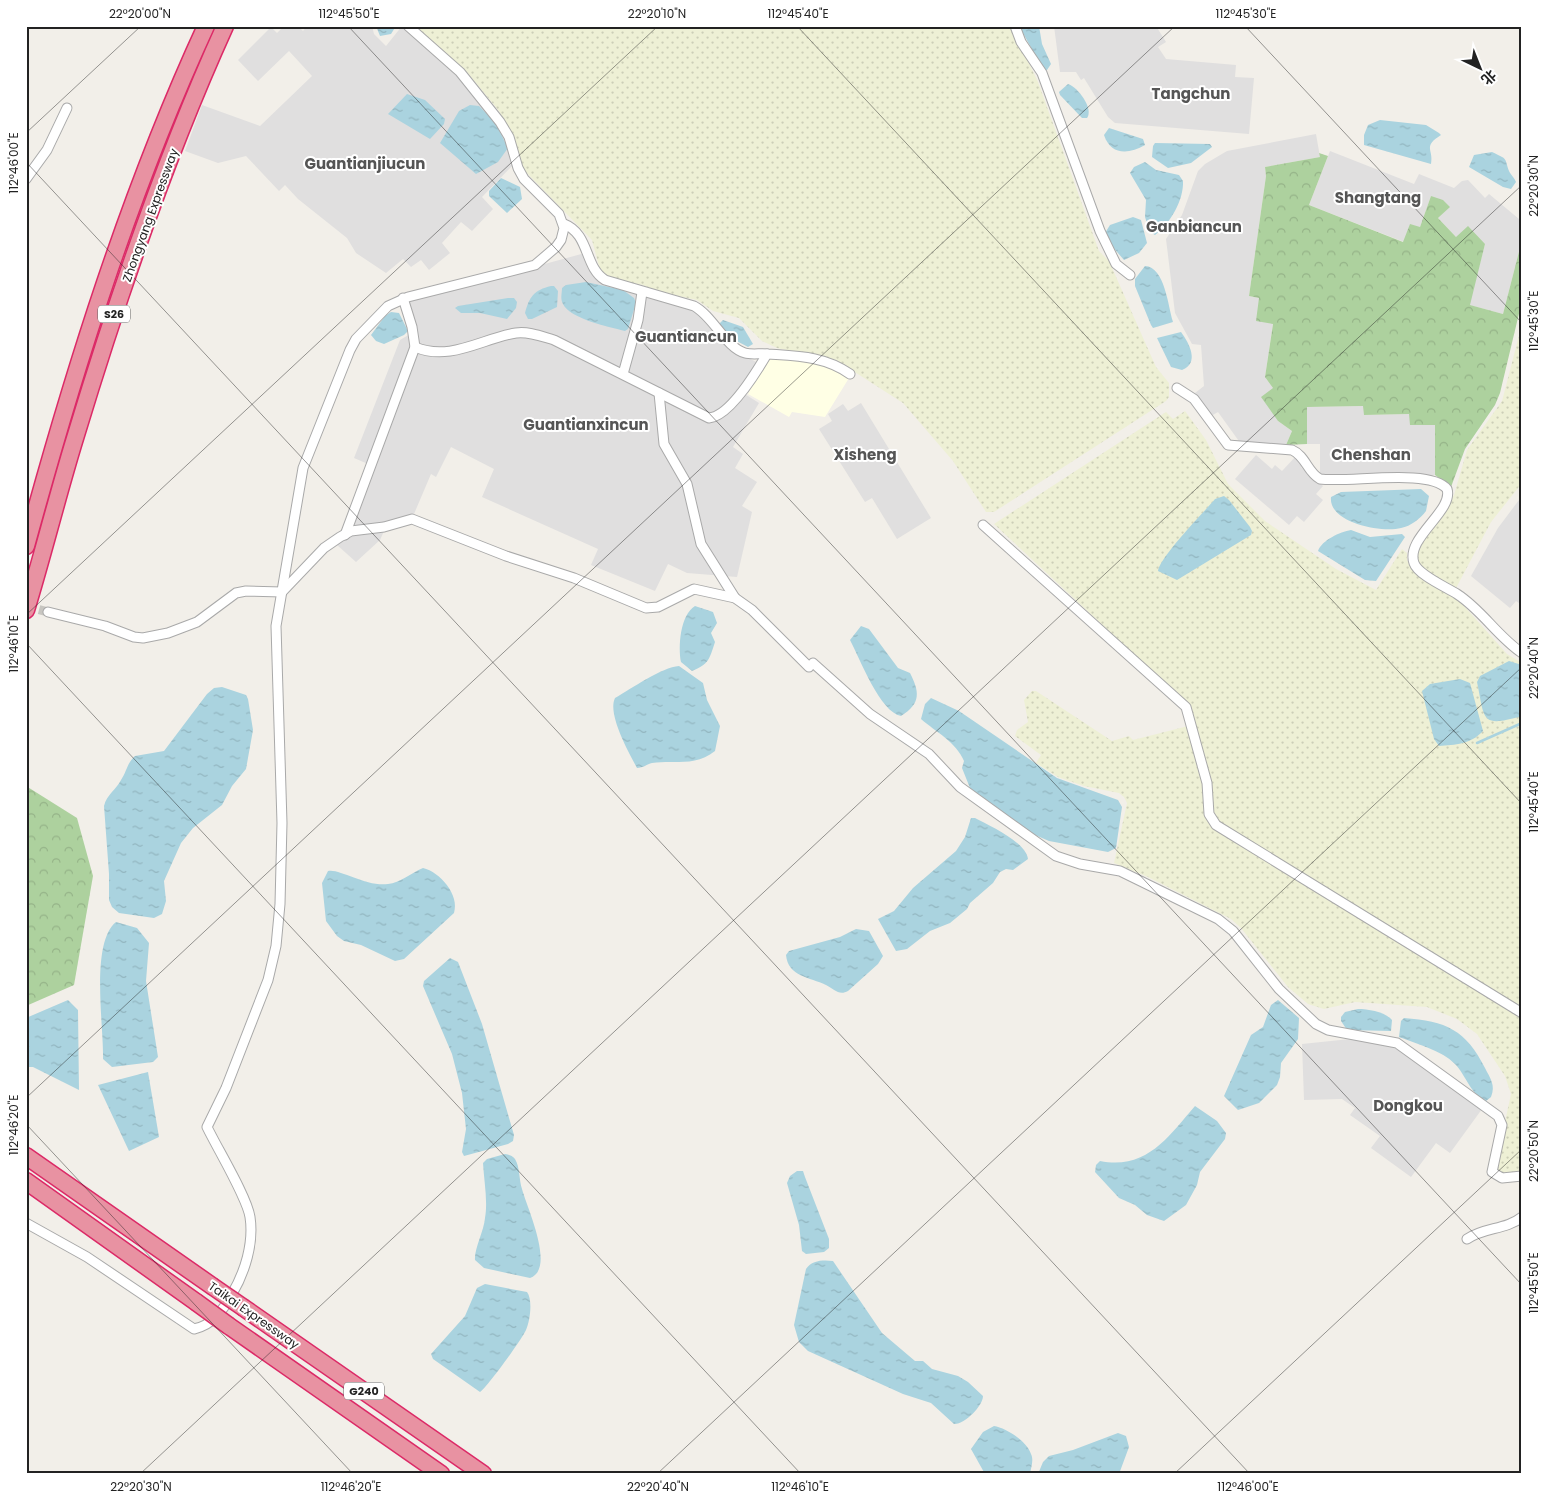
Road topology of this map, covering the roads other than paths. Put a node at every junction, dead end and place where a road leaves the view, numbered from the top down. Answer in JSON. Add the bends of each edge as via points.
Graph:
{"nodes":[{"id":1,"x":206,"y":26,"type":"edge"},
{"id":2,"x":225,"y":26,"type":"edge"},
{"id":3,"x":408,"y":26,"type":"edge"},
{"id":4,"x":1015,"y":26,"type":"edge"},
{"id":5,"x":67,"y":108,"type":"dead end"},
{"id":6,"x":26,"y":179,"type":"edge"},
{"id":7,"x":564,"y":224,"type":"junction"},
{"id":8,"x":1130,"y":275,"type":"dead end"},
{"id":9,"x":642,"y":292,"type":"junction"},
{"id":10,"x":403,"y":298,"type":"junction"},
{"id":11,"x":415,"y":347,"type":"junction"},
{"id":12,"x":767,"y":354,"type":"junction"},
{"id":13,"x":623,"y":374,"type":"junction"},
{"id":14,"x":850,"y":374,"type":"dead end"},
{"id":15,"x":1177,"y":388,"type":"dead end"},
{"id":16,"x":659,"y":393,"type":"junction"},
{"id":17,"x":983,"y":525,"type":"dead end"},
{"id":18,"x":345,"y":534,"type":"junction"},
{"id":19,"x":26,"y":546,"type":"edge"},
{"id":20,"x":282,"y":592,"type":"junction"},
{"id":21,"x":735,"y":598,"type":"junction"},
{"id":22,"x":26,"y":610,"type":"edge"},
{"id":23,"x":48,"y":612,"type":"tunnel mouth"},
{"id":24,"x":1522,"y":653,"type":"edge"},
{"id":25,"x":1522,"y":1012,"type":"edge"},
{"id":26,"x":26,"y":1156,"type":"edge"},
{"id":27,"x":1522,"y":1176,"type":"edge"},
{"id":28,"x":26,"y":1181,"type":"edge"},
{"id":29,"x":81,"y":1196,"type":"junction"},
{"id":30,"x":70,"y":1213,"type":"junction"},
{"id":31,"x":1522,"y":1217,"type":"edge"},
{"id":32,"x":26,"y":1223,"type":"edge"},
{"id":33,"x":1467,"y":1239,"type":"dead end"},
{"id":34,"x":440,"y":1474,"type":"edge"},
{"id":35,"x":483,"y":1474,"type":"edge"}],
"edges":[{"from":1,"to":19,"type":"highway","name":"Zhongyang Expressway","number":"S26","via":[[160,136],[105,285]]},
{"from":2,"to":22,"type":"highway","name":"Zhongyang Expressway","number":"S26","via":[[176,143],[116,310],[75,437]]},
{"from":3,"to":7,"type":"street","via":[[460,72],[500,122],[524,179],[559,214]]},
{"from":4,"to":8,"type":"street","via":[[1021,42],[1042,73],[1100,231],[1116,264]]},
{"from":5,"to":6,"type":"street","via":[[47,150]]},
{"from":7,"to":9,"type":"street","via":[[580,235],[598,274],[605,280]]},
{"from":7,"to":10,"type":"street","via":[[563,236],[556,247],[535,265]]},
{"from":9,"to":12,"type":"street","via":[[694,306],[744,353]]},
{"from":9,"to":13,"type":"street"},
{"from":10,"to":11,"type":"street"},
{"from":10,"to":20,"type":"street","via":[[382,312],[350,350],[303,468]]},
{"from":11,"to":13,"type":"street","via":[[454,351],[523,333],[554,340]]},
{"from":11,"to":18,"type":"street"},
{"from":12,"to":14,"type":"street","via":[[826,360]]},
{"from":12,"to":16,"type":"street","via":[[738,397],[712,418]]},
{"from":13,"to":16,"type":"street"},
{"from":15,"to":24,"type":"street","via":[[1194,399],[1228,445],[1292,450],[1300,454],[1312,474],[1320,479],[1423,478],[1440,482],[1447,489],[1448,498],[1418,543],[1414,563],[1422,573],[1475,608],[1505,641]]},
{"from":16,"to":21,"type":"street","via":[[664,444],[687,484],[701,544]]},
{"from":17,"to":25,"type":"street","via":[[1186,707],[1207,783],[1209,814],[1216,825]]},
{"from":18,"to":20,"type":"street","via":[[324,548]]},
{"from":18,"to":21,"type":"street","via":[[412,519],[646,608],[658,607],[694,589]]},
{"from":20,"to":23,"type":"street","via":[[236,593],[197,622],[143,638]]},
{"from":20,"to":32,"type":"street","via":[[276,626],[282,823],[276,946],[268,980],[226,1088],[207,1127],[250,1216],[247,1261],[240,1279],[225,1306],[207,1326],[194,1329],[87,1257]]},
{"from":21,"to":27,"type":"street","via":[[870,714],[929,754],[960,787],[1056,856],[1120,871],[1201,909],[1233,931],[1279,989],[1316,1024],[1328,1030],[1399,1044],[1498,1116],[1502,1125],[1492,1172],[1502,1178]]},
{"from":26,"to":29,"type":"highway","name":"Taikai Expressway","number":"G240"},
{"from":28,"to":30,"type":"highway","name":"Taikai Expressway","number":"G240"},
{"from":29,"to":30,"type":"highway"},
{"from":29,"to":35,"type":"highway","name":"Taikai Expressway","number":"G240","bridge":true},
{"from":30,"to":34,"type":"highway","name":"Taikai Expressway","number":"G240","bridge":true},
{"from":31,"to":33,"type":"street","via":[[1513,1224],[1478,1232]]}]}
